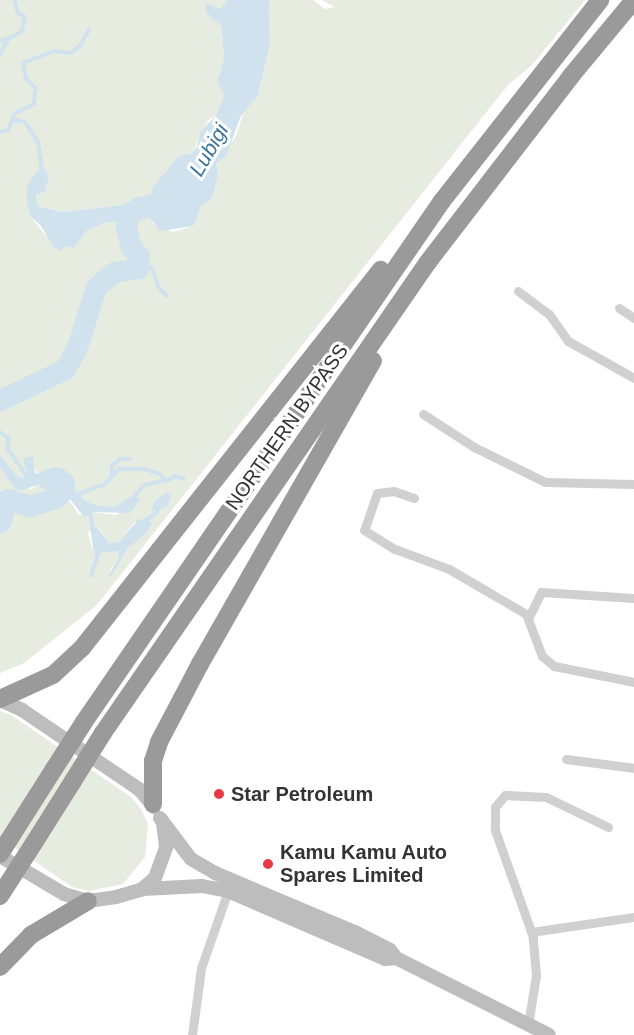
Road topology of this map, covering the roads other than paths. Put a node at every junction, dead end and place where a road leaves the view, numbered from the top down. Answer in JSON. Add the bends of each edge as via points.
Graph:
{"nodes":[{"id":1,"x":600,"y":0,"type":"edge"},
{"id":2,"x":634,"y":0,"type":"edge"},
{"id":3,"x":442,"y":201,"type":"junction"},
{"id":4,"x":428,"y":262,"type":"junction"},
{"id":5,"x":518,"y":291,"type":"dead end"},
{"id":6,"x":619,"y":308,"type":"dead end"},
{"id":7,"x":634,"y":318,"type":"edge"},
{"id":8,"x":634,"y":378,"type":"edge"},
{"id":9,"x":423,"y":414,"type":"dead end"},
{"id":10,"x":634,"y":484,"type":"edge"},
{"id":11,"x":414,"y":498,"type":"dead end"},
{"id":12,"x":634,"y":598,"type":"edge"},
{"id":13,"x":529,"y":617,"type":"junction"},
{"id":14,"x":634,"y":682,"type":"edge"},
{"id":15,"x":0,"y":699,"type":"edge"},
{"id":16,"x":566,"y":759,"type":"dead end"},
{"id":17,"x":634,"y":768,"type":"edge"},
{"id":18,"x":156,"y":811,"type":"junction"},
{"id":19,"x":608,"y":827,"type":"dead end"},
{"id":20,"x":0,"y":855,"type":"edge"},
{"id":21,"x":141,"y":890,"type":"junction"},
{"id":22,"x":228,"y":891,"type":"junction"},
{"id":23,"x":0,"y":896,"type":"edge"},
{"id":24,"x":88,"y":901,"type":"junction"},
{"id":25,"x":634,"y":917,"type":"edge"},
{"id":26,"x":531,"y":932,"type":"junction"},
{"id":27,"x":396,"y":958,"type":"junction"},
{"id":28,"x":0,"y":967,"type":"edge"},
{"id":29,"x":528,"y":1025,"type":"junction"},
{"id":30,"x":544,"y":1034,"type":"edge"},
{"id":31,"x":192,"y":1035,"type":"edge"}],
"edges":[{"from":1,"to":3,"type":"highway","name":"NORTHERN BYPASS"},
{"from":2,"to":4,"type":"highway","name":"NORTHERN BYPASS"},
{"from":3,"to":15,"type":"highway","via":[[374,277],[82,648],[53,675]]},
{"from":3,"to":20,"type":"highway","name":"NORTHERN BYPASS","bridge":true,"via":[[84,722]]},
{"from":4,"to":18,"type":"highway","via":[[164,733],[153,761]]},
{"from":4,"to":23,"type":"highway","name":"NORTHERN BYPASS","bridge":true,"via":[[103,734]]},
{"from":5,"to":8,"type":"street","via":[[549,314],[568,341]]},
{"from":6,"to":7,"type":"street"},
{"from":9,"to":10,"type":"street","via":[[474,447],[545,482]]},
{"from":11,"to":13,"type":"street","via":[[394,491],[377,493],[364,530],[395,549],[449,569]]},
{"from":12,"to":13,"type":"street","via":[[541,592]]},
{"from":13,"to":14,"type":"street","via":[[542,656],[554,666]]},
{"from":15,"to":18,"type":"main road","via":[[130,783]]},
{"from":16,"to":17,"type":"street"},
{"from":18,"to":21,"type":"main road","via":[[166,831],[162,866]]},
{"from":18,"to":27,"type":"main road","via":[[191,859],[355,932],[390,950]]},
{"from":19,"to":26,"type":"street","via":[[546,797],[509,794],[500,798],[493,813],[495,830]]},
{"from":20,"to":24,"type":"main road","via":[[64,894]]},
{"from":21,"to":22,"type":"main road","via":[[174,885]]},
{"from":21,"to":24,"type":"main road"},
{"from":22,"to":27,"type":"main road","via":[[385,959]]},
{"from":22,"to":31,"type":"street","via":[[201,968]]},
{"from":24,"to":28,"type":"highway","via":[[31,935]]},
{"from":25,"to":26,"type":"street"},
{"from":26,"to":29,"type":"street","via":[[536,975]]},
{"from":27,"to":29,"type":"main road"},
{"from":29,"to":30,"type":"main road"}]}
